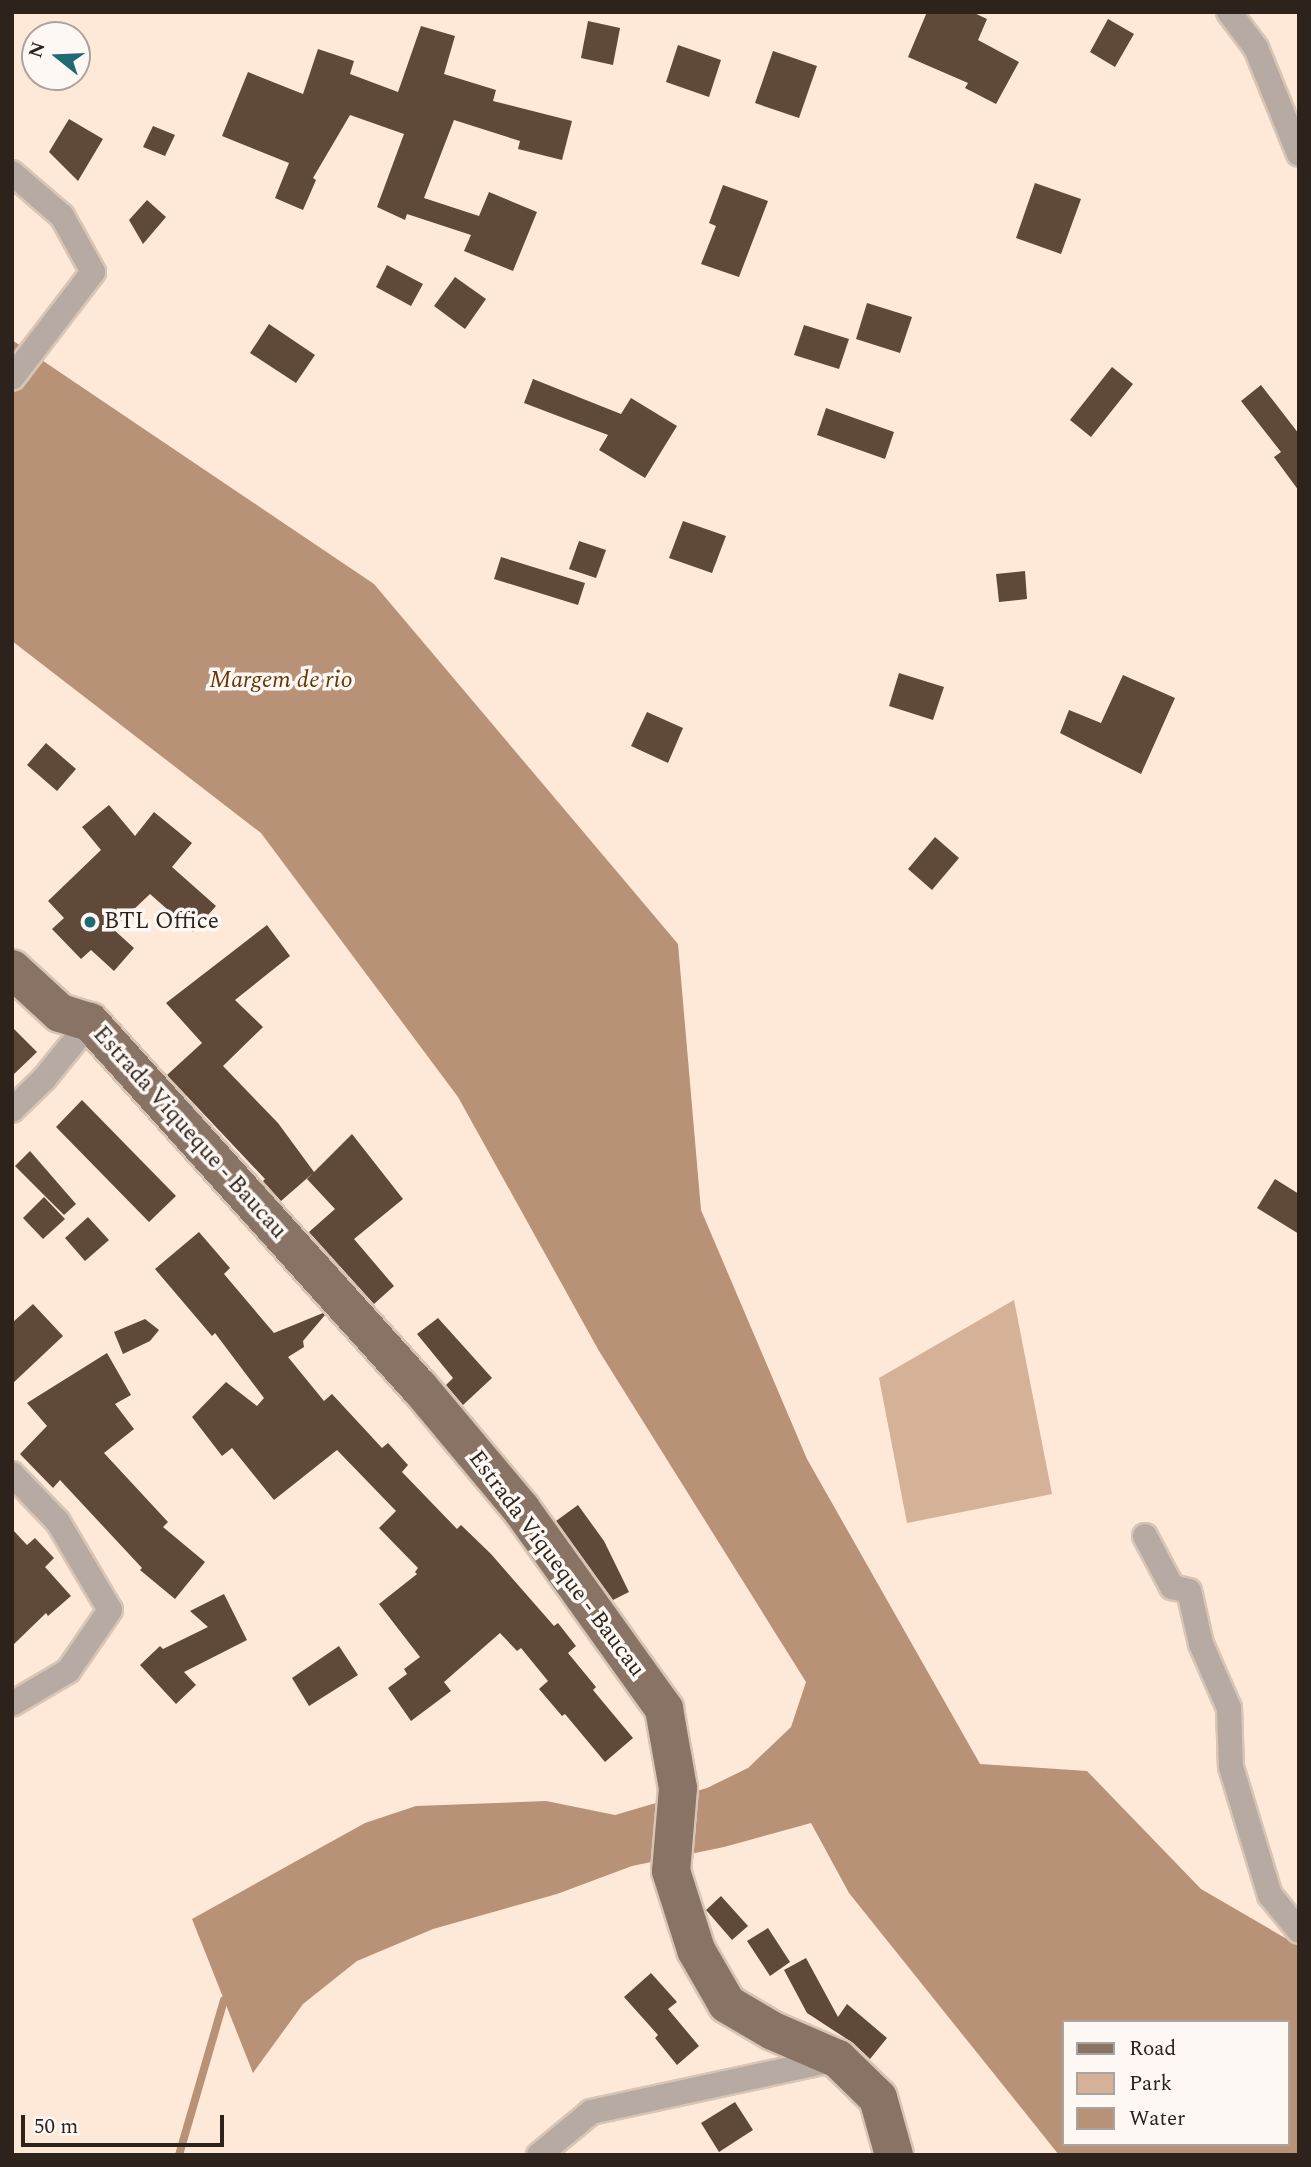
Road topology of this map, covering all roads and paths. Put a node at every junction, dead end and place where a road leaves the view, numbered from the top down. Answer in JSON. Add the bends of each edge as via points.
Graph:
{"nodes":[{"id":1,"x":1229,"y":12,"type":"edge"},
{"id":2,"x":1299,"y":154,"type":"edge"},
{"id":3,"x":12,"y":173,"type":"edge"},
{"id":4,"x":12,"y":378,"type":"edge"},
{"id":5,"x":12,"y":969,"type":"edge"},
{"id":6,"x":90,"y":1022,"type":"junction"},
{"id":7,"x":12,"y":1110,"type":"edge"},
{"id":8,"x":12,"y":1474,"type":"edge"},
{"id":9,"x":1145,"y":1536,"type":"dead end"},
{"id":10,"x":12,"y":1704,"type":"edge"},
{"id":11,"x":1299,"y":1931,"type":"edge"},
{"id":12,"x":838,"y":2059,"type":"junction"},
{"id":13,"x":538,"y":2155,"type":"edge"},
{"id":14,"x":894,"y":2155,"type":"edge"}],
"edges":[{"from":1,"to":2,"type":"street","via":[[1256,48]]},
{"from":3,"to":4,"type":"street","via":[[62,216],[93,272]]},
{"from":5,"to":6,"type":"main road","name":"Estrada Viqueque - Baucau","via":[[60,1013]]},
{"from":6,"to":7,"type":"street"},
{"from":6,"to":12,"type":"main road","name":"Estrada Viqueque - Baucau","via":[[419,1387],[521,1509],[664,1709],[678,1788],[671,1871],[696,1950],[727,2004],[773,2031]]},
{"from":8,"to":10,"type":"street","via":[[58,1522],[110,1610],[68,1671]]},
{"from":9,"to":11,"type":"street","via":[[1172,1587],[1189,1591],[1201,1644],[1230,1708],[1231,1767],[1270,1895]]},
{"from":12,"to":13,"type":"street","via":[[591,2112]]},
{"from":12,"to":14,"type":"main road","name":"Estrada Viqueque - Baucau","via":[[878,2098]]}]}
